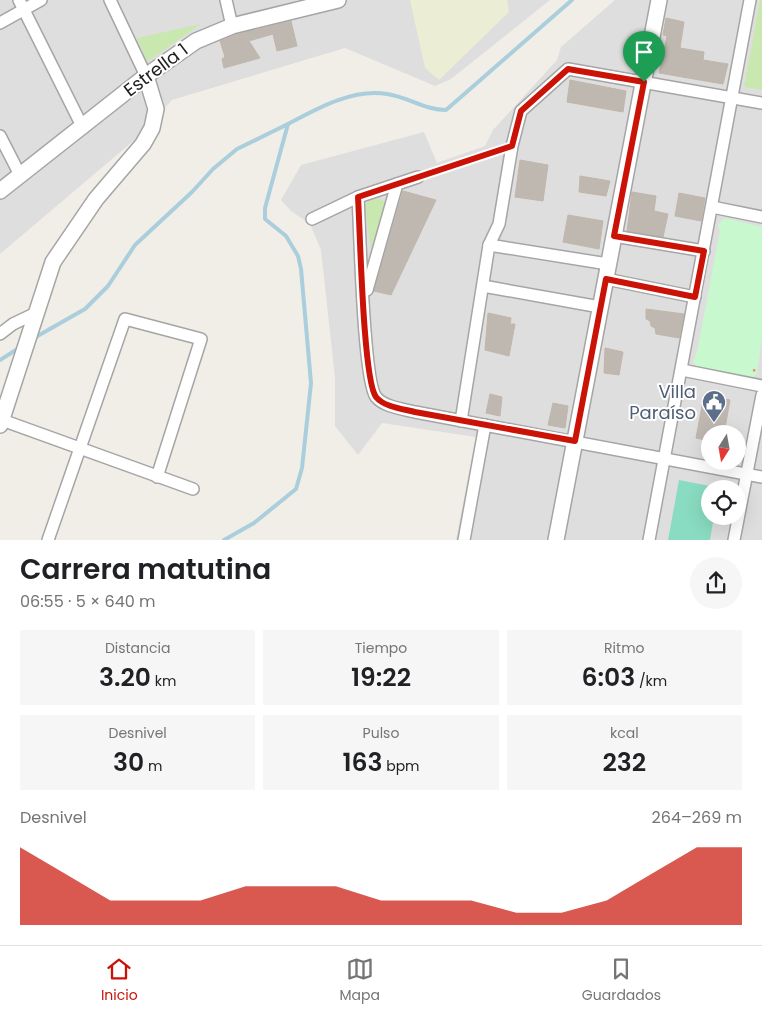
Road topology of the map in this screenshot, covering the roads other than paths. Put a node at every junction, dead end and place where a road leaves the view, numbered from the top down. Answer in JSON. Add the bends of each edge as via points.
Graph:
{"nodes":[{"id":1,"x":41,"y":0,"type":"edge"},
{"id":2,"x":110,"y":0,"type":"edge"},
{"id":3,"x":226,"y":0,"type":"edge"},
{"id":4,"x":338,"y":0,"type":"edge"},
{"id":5,"x":659,"y":0,"type":"edge"},
{"id":6,"x":750,"y":0,"type":"edge"},
{"id":7,"x":310,"y":3,"type":"edge"},
{"id":8,"x":22,"y":4,"type":"edge"},
{"id":9,"x":0,"y":23,"type":"edge"},
{"id":10,"x":232,"y":26,"type":"junction"},
{"id":11,"x":146,"y":76,"type":"junction"},
{"id":12,"x":644,"y":82,"type":"junction"},
{"id":13,"x":732,"y":98,"type":"junction"},
{"id":14,"x":762,"y":103,"type":"edge"},
{"id":15,"x":84,"y":128,"type":"junction"},
{"id":16,"x":0,"y":136,"type":"edge"},
{"id":17,"x":20,"y":175,"type":"junction"},
{"id":18,"x":418,"y":177,"type":"road end"},
{"id":19,"x":398,"y":184,"type":"junction"},
{"id":20,"x":0,"y":191,"type":"edge"},
{"id":21,"x":358,"y":197,"type":"junction"},
{"id":22,"x":712,"y":207,"type":"junction"},
{"id":23,"x":762,"y":217,"type":"edge"},
{"id":24,"x":312,"y":219,"type":"dead end"},
{"id":25,"x":614,"y":236,"type":"junction"},
{"id":26,"x":489,"y":245,"type":"junction"},
{"id":27,"x":704,"y":251,"type":"junction"},
{"id":28,"x":607,"y":272,"type":"junction"},
{"id":29,"x":483,"y":286,"type":"junction"},
{"id":30,"x":695,"y":297,"type":"junction"},
{"id":31,"x":364,"y":299,"type":"junction"},
{"id":32,"x":600,"y":307,"type":"junction"},
{"id":33,"x":34,"y":320,"type":"junction"},
{"id":34,"x":0,"y":334,"type":"edge"},
{"id":35,"x":682,"y":370,"type":"junction"},
{"id":36,"x":762,"y":386,"type":"edge"},
{"id":37,"x":6,"y":391,"type":"edge"},
{"id":38,"x":762,"y":395,"type":"edge"},
{"id":39,"x":461,"y":421,"type":"junction"},
{"id":40,"x":1,"y":423,"type":"edge"},
{"id":41,"x":485,"y":425,"type":"junction"},
{"id":42,"x":575,"y":441,"type":"junction"},
{"id":43,"x":81,"y":448,"type":"junction"},
{"id":44,"x":665,"y":458,"type":"junction"},
{"id":45,"x":746,"y":473,"type":"junction"},
{"id":46,"x":762,"y":477,"type":"edge"},
{"id":47,"x":157,"y":478,"type":"junction"},
{"id":48,"x":194,"y":489,"type":"dead end"},
{"id":49,"x":48,"y":540,"type":"edge"},
{"id":50,"x":464,"y":540,"type":"edge"},
{"id":51,"x":556,"y":540,"type":"edge"},
{"id":52,"x":649,"y":540,"type":"edge"},
{"id":53,"x":734,"y":540,"type":"edge"}],
"edges":[{"from":1,"to":8,"type":"street"},
{"from":2,"to":11,"type":"street"},
{"from":3,"to":10,"type":"street"},
{"from":4,"to":7,"type":"street","name":"Estrella 1"},
{"from":5,"to":12,"type":"street"},
{"from":6,"to":13,"type":"street"},
{"from":7,"to":10,"type":"street","name":"Estrella 1"},
{"from":8,"to":9,"type":"street"},
{"from":8,"to":15,"type":"street"},
{"from":10,"to":11,"type":"street","name":"Estrella 1","via":[[196,41]]},
{"from":11,"to":15,"type":"street","name":"Estrella 1"},
{"from":11,"to":33,"type":"street","via":[[156,109],[152,128],[58,253]]},
{"from":12,"to":13,"type":"street"},
{"from":12,"to":25,"type":"street"},
{"from":12,"to":26,"type":"street","via":[[568,69],[521,111],[499,224]]},
{"from":13,"to":14,"type":"street"},
{"from":13,"to":22,"type":"street"},
{"from":15,"to":17,"type":"street","name":"Estrella 1"},
{"from":16,"to":17,"type":"street"},
{"from":17,"to":20,"type":"street","name":"Estrella 1"},
{"from":18,"to":19,"type":"street"},
{"from":19,"to":21,"type":"street"},
{"from":19,"to":31,"type":"street"},
{"from":21,"to":24,"type":"street"},
{"from":21,"to":31,"type":"street"},
{"from":22,"to":23,"type":"street"},
{"from":22,"to":27,"type":"street"},
{"from":25,"to":27,"type":"street"},
{"from":25,"to":28,"type":"street"},
{"from":26,"to":28,"type":"street"},
{"from":26,"to":29,"type":"street"},
{"from":27,"to":30,"type":"street"},
{"from":28,"to":30,"type":"street"},
{"from":28,"to":32,"type":"street"},
{"from":29,"to":32,"type":"street"},
{"from":29,"to":39,"type":"street"},
{"from":30,"to":35,"type":"street"},
{"from":31,"to":39,"type":"street","via":[[374,394],[396,407]]},
{"from":32,"to":42,"type":"street"},
{"from":33,"to":34,"type":"street","via":[[13,324]]},
{"from":33,"to":37,"type":"street","via":[[27,348]]},
{"from":35,"to":36,"type":"street"},
{"from":35,"to":44,"type":"street"},
{"from":37,"to":40,"type":"street"},
{"from":38,"to":45,"type":"street"},
{"from":39,"to":41,"type":"street"},
{"from":40,"to":43,"type":"street"},
{"from":41,"to":42,"type":"street"},
{"from":41,"to":50,"type":"street"},
{"from":42,"to":44,"type":"street"},
{"from":42,"to":51,"type":"street"},
{"from":43,"to":47,"type":"street"},
{"from":43,"to":47,"type":"street","via":[[125,319],[201,339]]},
{"from":43,"to":49,"type":"street"},
{"from":44,"to":45,"type":"street"},
{"from":44,"to":52,"type":"street"},
{"from":45,"to":46,"type":"street"},
{"from":45,"to":53,"type":"street"},
{"from":47,"to":48,"type":"street"}]}
